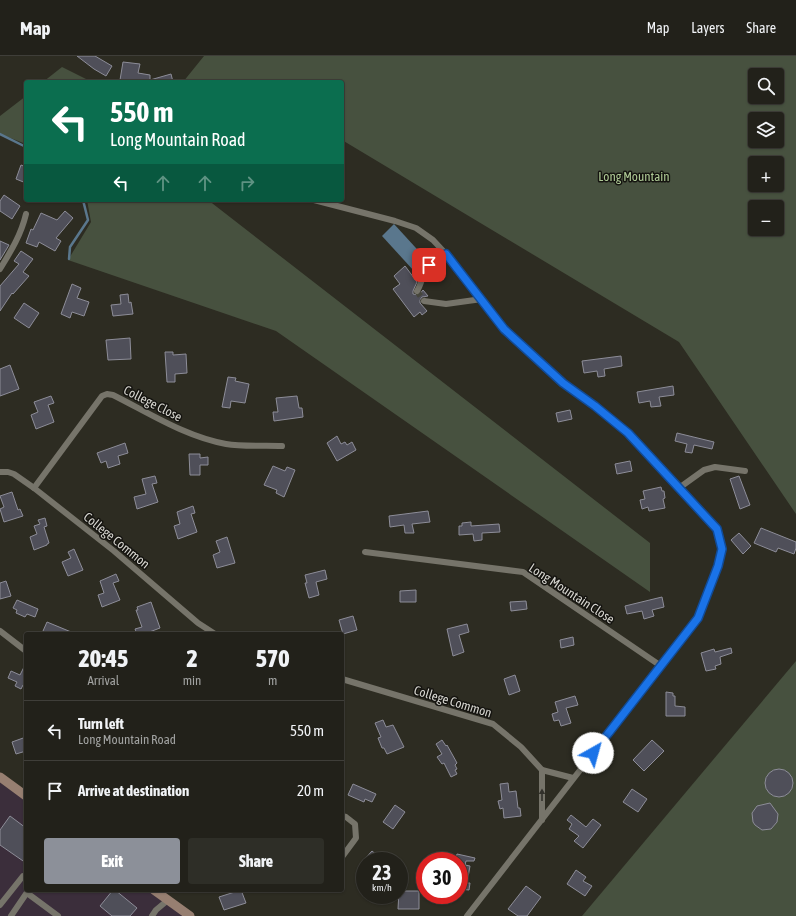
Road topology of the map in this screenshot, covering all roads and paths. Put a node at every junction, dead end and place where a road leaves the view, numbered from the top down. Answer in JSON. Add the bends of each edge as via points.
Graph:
{"nodes":[{"id":1,"x":322,"y":202,"type":"edge"},
{"id":2,"x":26,"y":214,"type":"dead end"},
{"id":3,"x":446,"y":254,"type":"junction"},
{"id":4,"x":0,"y":269,"type":"edge"},
{"id":5,"x":417,"y":291,"type":"dead end"},
{"id":6,"x":482,"y":299,"type":"junction"},
{"id":7,"x":424,"y":301,"type":"dead end"},
{"id":8,"x":282,"y":446,"type":"dead end"},
{"id":9,"x":745,"y":471,"type":"dead end"},
{"id":10,"x":0,"y":472,"type":"edge"},
{"id":11,"x":34,"y":488,"type":"junction"},
{"id":12,"x":679,"y":488,"type":"junction"},
{"id":13,"x":365,"y":552,"type":"dead end"},
{"id":14,"x":0,"y":631,"type":"edge"},
{"id":15,"x":212,"y":632,"type":"edge"},
{"id":16,"x":24,"y":649,"type":"edge"},
{"id":17,"x":661,"y":666,"type":"junction"},
{"id":18,"x":344,"y":680,"type":"edge"},
{"id":19,"x":542,"y":770,"type":"junction"},
{"id":20,"x":0,"y":777,"type":"edge"},
{"id":21,"x":574,"y":778,"type":"junction"},
{"id":22,"x":24,"y":795,"type":"edge"},
{"id":23,"x":344,"y":817,"type":"edge"},
{"id":24,"x":542,"y":820,"type":"junction"},
{"id":25,"x":344,"y":854,"type":"edge"},
{"id":26,"x":24,"y":876,"type":"edge"},
{"id":27,"x":27,"y":892,"type":"edge"},
{"id":28,"x":29,"y":892,"type":"edge"},
{"id":29,"x":157,"y":892,"type":"edge"},
{"id":30,"x":168,"y":900,"type":"junction"},
{"id":31,"x":0,"y":904,"type":"edge"},
{"id":32,"x":11,"y":916,"type":"edge"},
{"id":33,"x":58,"y":916,"type":"edge"},
{"id":34,"x":152,"y":916,"type":"edge"},
{"id":35,"x":190,"y":916,"type":"edge"},
{"id":36,"x":467,"y":916,"type":"edge"}],
"edges":[{"from":1,"to":3,"type":"street","via":[[395,220],[416,228],[433,240]]},
{"from":2,"to":4,"type":"street","via":[[16,243]]},
{"from":3,"to":5,"type":"street","via":[[429,265]]},
{"from":3,"to":6,"type":"street"},
{"from":6,"to":7,"type":"street","via":[[446,304]]},
{"from":6,"to":12,"type":"street","via":[[504,329],[563,383],[628,433]]},
{"from":8,"to":11,"type":"street","name":"College Close","via":[[227,444],[205,439],[107,394],[102,396]]},
{"from":9,"to":12,"type":"street","via":[[715,467],[704,470]]},
{"from":10,"to":11,"type":"street","name":"College Common","via":[[14,474]]},
{"from":11,"to":15,"type":"street","name":"College Common","via":[[114,551],[198,624]]},
{"from":12,"to":17,"type":"street","via":[[717,529],[722,549],[698,618]]},
{"from":13,"to":17,"type":"street","name":"Long Mountain Close","via":[[523,572]]},
{"from":14,"to":16,"type":"street"},
{"from":17,"to":21,"type":"street"},
{"from":18,"to":19,"type":"street","name":"College Common","via":[[493,724],[521,747]]},
{"from":19,"to":21,"type":"street"},
{"from":24,"to":19,"type":"street","one_way":true},
{"from":20,"to":22,"type":"street"},
{"from":21,"to":24,"type":"street"},
{"from":23,"to":25,"type":"street","via":[[355,824],[356,838]]},
{"from":24,"to":36,"type":"street"},
{"from":26,"to":31,"type":"street"},
{"from":27,"to":32,"type":"street"},
{"from":28,"to":33,"type":"street"},
{"from":29,"to":30,"type":"street"},
{"from":30,"to":34,"type":"street"},
{"from":30,"to":35,"type":"street"}]}
